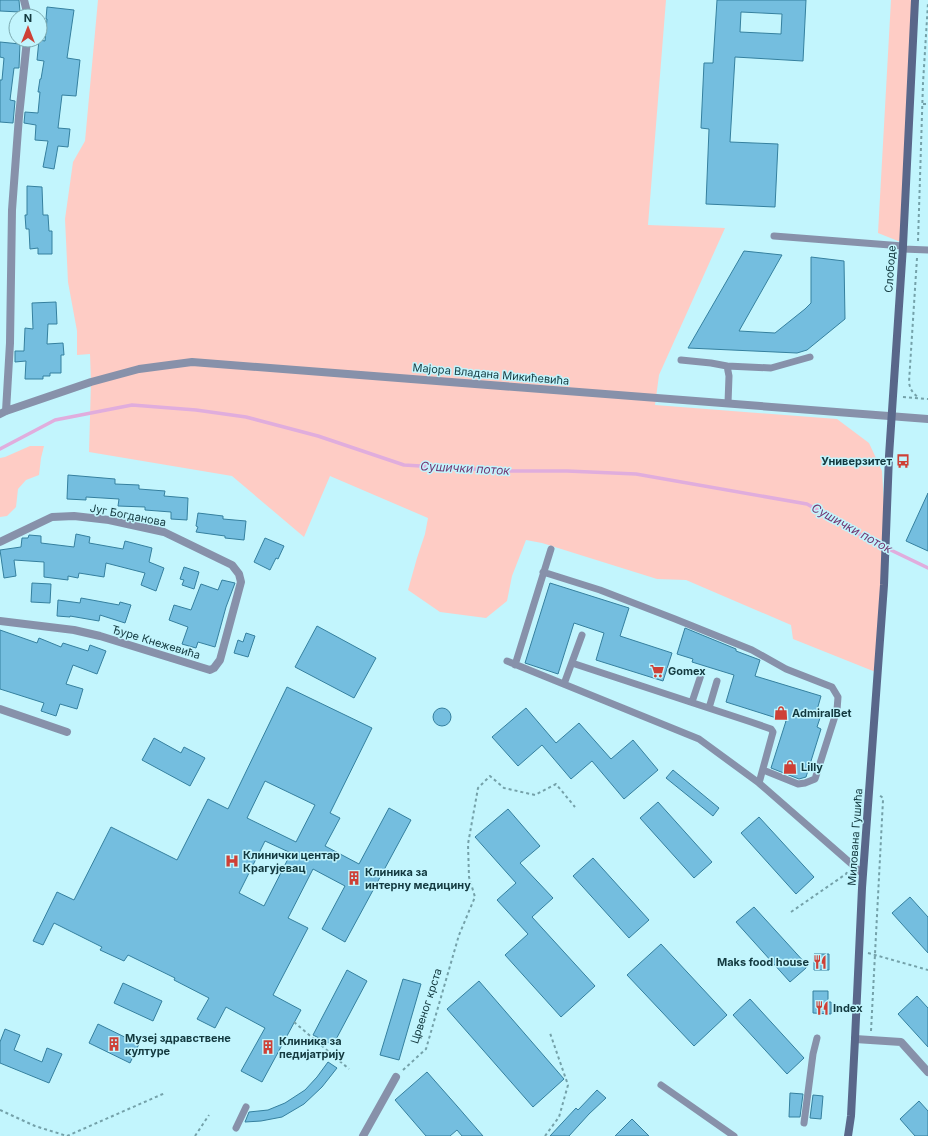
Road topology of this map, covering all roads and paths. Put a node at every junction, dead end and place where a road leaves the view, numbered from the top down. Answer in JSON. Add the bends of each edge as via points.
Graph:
{"nodes":[{"id":1,"x":915,"y":0,"type":"edge"},
{"id":2,"x":928,"y":3,"type":"edge"},
{"id":3,"x":27,"y":48,"type":"edge"},
{"id":4,"x":923,"y":104,"type":"junction"},
{"id":5,"x":928,"y":104,"type":"edge"},
{"id":6,"x":774,"y":236,"type":"dead end"},
{"id":7,"x":903,"y":248,"type":"junction"},
{"id":8,"x":917,"y":250,"type":"junction"},
{"id":9,"x":928,"y":250,"type":"edge"},
{"id":10,"x":810,"y":357,"type":"dead end"},
{"id":11,"x":681,"y":360,"type":"dead end"},
{"id":12,"x":727,"y":366,"type":"junction"},
{"id":13,"x":893,"y":396,"type":"junction"},
{"id":14,"x":919,"y":398,"type":"junction"},
{"id":15,"x":928,"y":398,"type":"edge"},
{"id":16,"x":728,"y":403,"type":"junction"},
{"id":17,"x":3,"y":412,"type":"edge"},
{"id":18,"x":892,"y":416,"type":"junction"},
{"id":19,"x":928,"y":419,"type":"edge"},
{"id":20,"x":886,"y":540,"type":"joint"},
{"id":21,"x":0,"y":542,"type":"edge"},
{"id":22,"x":551,"y":549,"type":"dead end"},
{"id":23,"x":543,"y":572,"type":"junction"},
{"id":24,"x":241,"y":582,"type":"joint"},
{"id":25,"x":0,"y":621,"type":"edge"},
{"id":26,"x":582,"y":635,"type":"dead end"},
{"id":27,"x":507,"y":661,"type":"dead end"},
{"id":28,"x":572,"y":663,"type":"junction"},
{"id":29,"x":515,"y":665,"type":"junction"},
{"id":30,"x":701,"y":675,"type":"dead end"},
{"id":31,"x":717,"y":680,"type":"dead end"},
{"id":32,"x":564,"y":684,"type":"junction"},
{"id":33,"x":692,"y":702,"type":"junction"},
{"id":34,"x":709,"y":708,"type":"junction"},
{"id":35,"x":0,"y":709,"type":"edge"},
{"id":36,"x":67,"y":732,"type":"dead end"},
{"id":37,"x":763,"y":770,"type":"junction"},
{"id":38,"x":759,"y":783,"type":"junction"},
{"id":39,"x":869,"y":786,"type":"junction"},
{"id":40,"x":575,"y":807,"type":"dead end"},
{"id":41,"x":850,"y":862,"type":"junction"},
{"id":42,"x":863,"y":874,"type":"junction"},
{"id":43,"x":791,"y":912,"type":"dead end"},
{"id":44,"x":859,"y":951,"type":"junction"},
{"id":45,"x":875,"y":955,"type":"junction"},
{"id":46,"x":928,"y":970,"type":"edge"},
{"id":47,"x":294,"y":1022,"type":"dead end"},
{"id":48,"x":550,"y":1033,"type":"dead end"},
{"id":49,"x":817,"y":1038,"type":"dead end"},
{"id":50,"x":855,"y":1039,"type":"junction"},
{"id":51,"x":871,"y":1040,"type":"junction"},
{"id":52,"x":349,"y":1069,"type":"dead end"},
{"id":53,"x":928,"y":1072,"type":"edge"},
{"id":54,"x":396,"y":1077,"type":"joint"},
{"id":55,"x":661,"y":1085,"type":"dead end"},
{"id":56,"x":165,"y":1093,"type":"dead end"},
{"id":57,"x":246,"y":1106,"type":"dead end"},
{"id":58,"x":0,"y":1110,"type":"edge"},
{"id":59,"x":209,"y":1115,"type":"dead end"},
{"id":60,"x":804,"y":1123,"type":"dead end"},
{"id":61,"x":236,"y":1128,"type":"dead end"},
{"id":62,"x":67,"y":1136,"type":"edge"},
{"id":63,"x":195,"y":1136,"type":"edge"},
{"id":64,"x":363,"y":1136,"type":"edge"},
{"id":65,"x":545,"y":1136,"type":"edge"},
{"id":66,"x":734,"y":1136,"type":"edge"},
{"id":67,"x":848,"y":1136,"type":"edge"}],
"edges":[{"from":1,"to":7,"type":"street","name":"Слободе"},
{"from":2,"to":4,"type":"path"},
{"from":3,"to":17,"type":"street","via":[[12,210],[10,343]]},
{"from":4,"to":5,"type":"path"},
{"from":4,"to":8,"type":"path"},
{"from":6,"to":7,"type":"lane"},
{"from":7,"to":8,"type":"lane"},
{"from":7,"to":13,"type":"street","name":"Слободе"},
{"from":8,"to":9,"type":"lane"},
{"from":8,"to":14,"type":"path","via":[[909,382],[913,394]]},
{"from":10,"to":12,"type":"lane","via":[[771,368]]},
{"from":11,"to":12,"type":"lane"},
{"from":12,"to":16,"type":"lane"},
{"from":13,"to":14,"type":"path"},
{"from":13,"to":18,"type":"street","name":"Слободе"},
{"from":14,"to":15,"type":"path"},
{"from":16,"to":17,"type":"street","name":"Мајора Владана Микићевића","via":[[192,362],[138,368]]},
{"from":16,"to":18,"type":"street","name":"Мајора Владана Микићевића"},
{"from":18,"to":19,"type":"street","name":"Мајора Владана Микићевића"},
{"from":18,"to":20,"type":"street","name":"Слободе"},
{"from":20,"to":39,"type":"street","name":"Милована Гушића"},
{"from":21,"to":24,"type":"street","name":"Југ Богданова","via":[[52,517],[74,516],[109,520],[164,532],[232,565]]},
{"from":22,"to":23,"type":"lane"},
{"from":23,"to":29,"type":"lane"},
{"from":23,"to":37,"type":"lane","via":[[600,590],[675,619],[752,650],[786,669],[832,687],[838,697],[836,710],[816,779],[798,784]]},
{"from":24,"to":25,"type":"street","name":"Ђуре Кнежевића","via":[[220,660],[210,670],[100,636],[74,630]]},
{"from":26,"to":28,"type":"lane"},
{"from":27,"to":29,"type":"lane"},
{"from":28,"to":32,"type":"lane"},
{"from":28,"to":33,"type":"lane"},
{"from":29,"to":32,"type":"lane"},
{"from":30,"to":33,"type":"lane"},
{"from":31,"to":34,"type":"lane"},
{"from":32,"to":38,"type":"lane","via":[[699,739]]},
{"from":33,"to":34,"type":"lane"},
{"from":34,"to":37,"type":"lane","via":[[773,732]]},
{"from":35,"to":36,"type":"street"},
{"from":37,"to":38,"type":"lane"},
{"from":38,"to":41,"type":"lane"},
{"from":39,"to":42,"type":"street","name":"Милована Гушића"},
{"from":39,"to":45,"type":"path","via":[[883,798]]},
{"from":40,"to":54,"type":"path","name":"Црвеног крста","via":[[556,784],[535,795],[504,788],[490,776],[478,788],[468,844],[469,877],[475,897],[459,935],[426,1049]]},
{"from":41,"to":42,"type":"lane"},
{"from":41,"to":43,"type":"path","via":[[846,874]]},
{"from":42,"to":44,"type":"street","name":"Милована Гушића"},
{"from":44,"to":45,"type":"path"},
{"from":44,"to":50,"type":"street","name":"Милована Гушића"},
{"from":45,"to":46,"type":"path"},
{"from":45,"to":51,"type":"path"},
{"from":47,"to":52,"type":"path"},
{"from":48,"to":65,"type":"path","via":[[568,1085],[559,1117]]},
{"from":49,"to":60,"type":"lane"},
{"from":50,"to":51,"type":"street"},
{"from":50,"to":67,"type":"street","name":"Милована Гушића"},
{"from":51,"to":53,"type":"street","via":[[901,1042]]},
{"from":54,"to":64,"type":"street"},
{"from":55,"to":66,"type":"lane"},
{"from":56,"to":62,"type":"path"},
{"from":57,"to":61,"type":"lane"},
{"from":58,"to":62,"type":"path","via":[[35,1126]]},
{"from":59,"to":63,"type":"path"}]}
